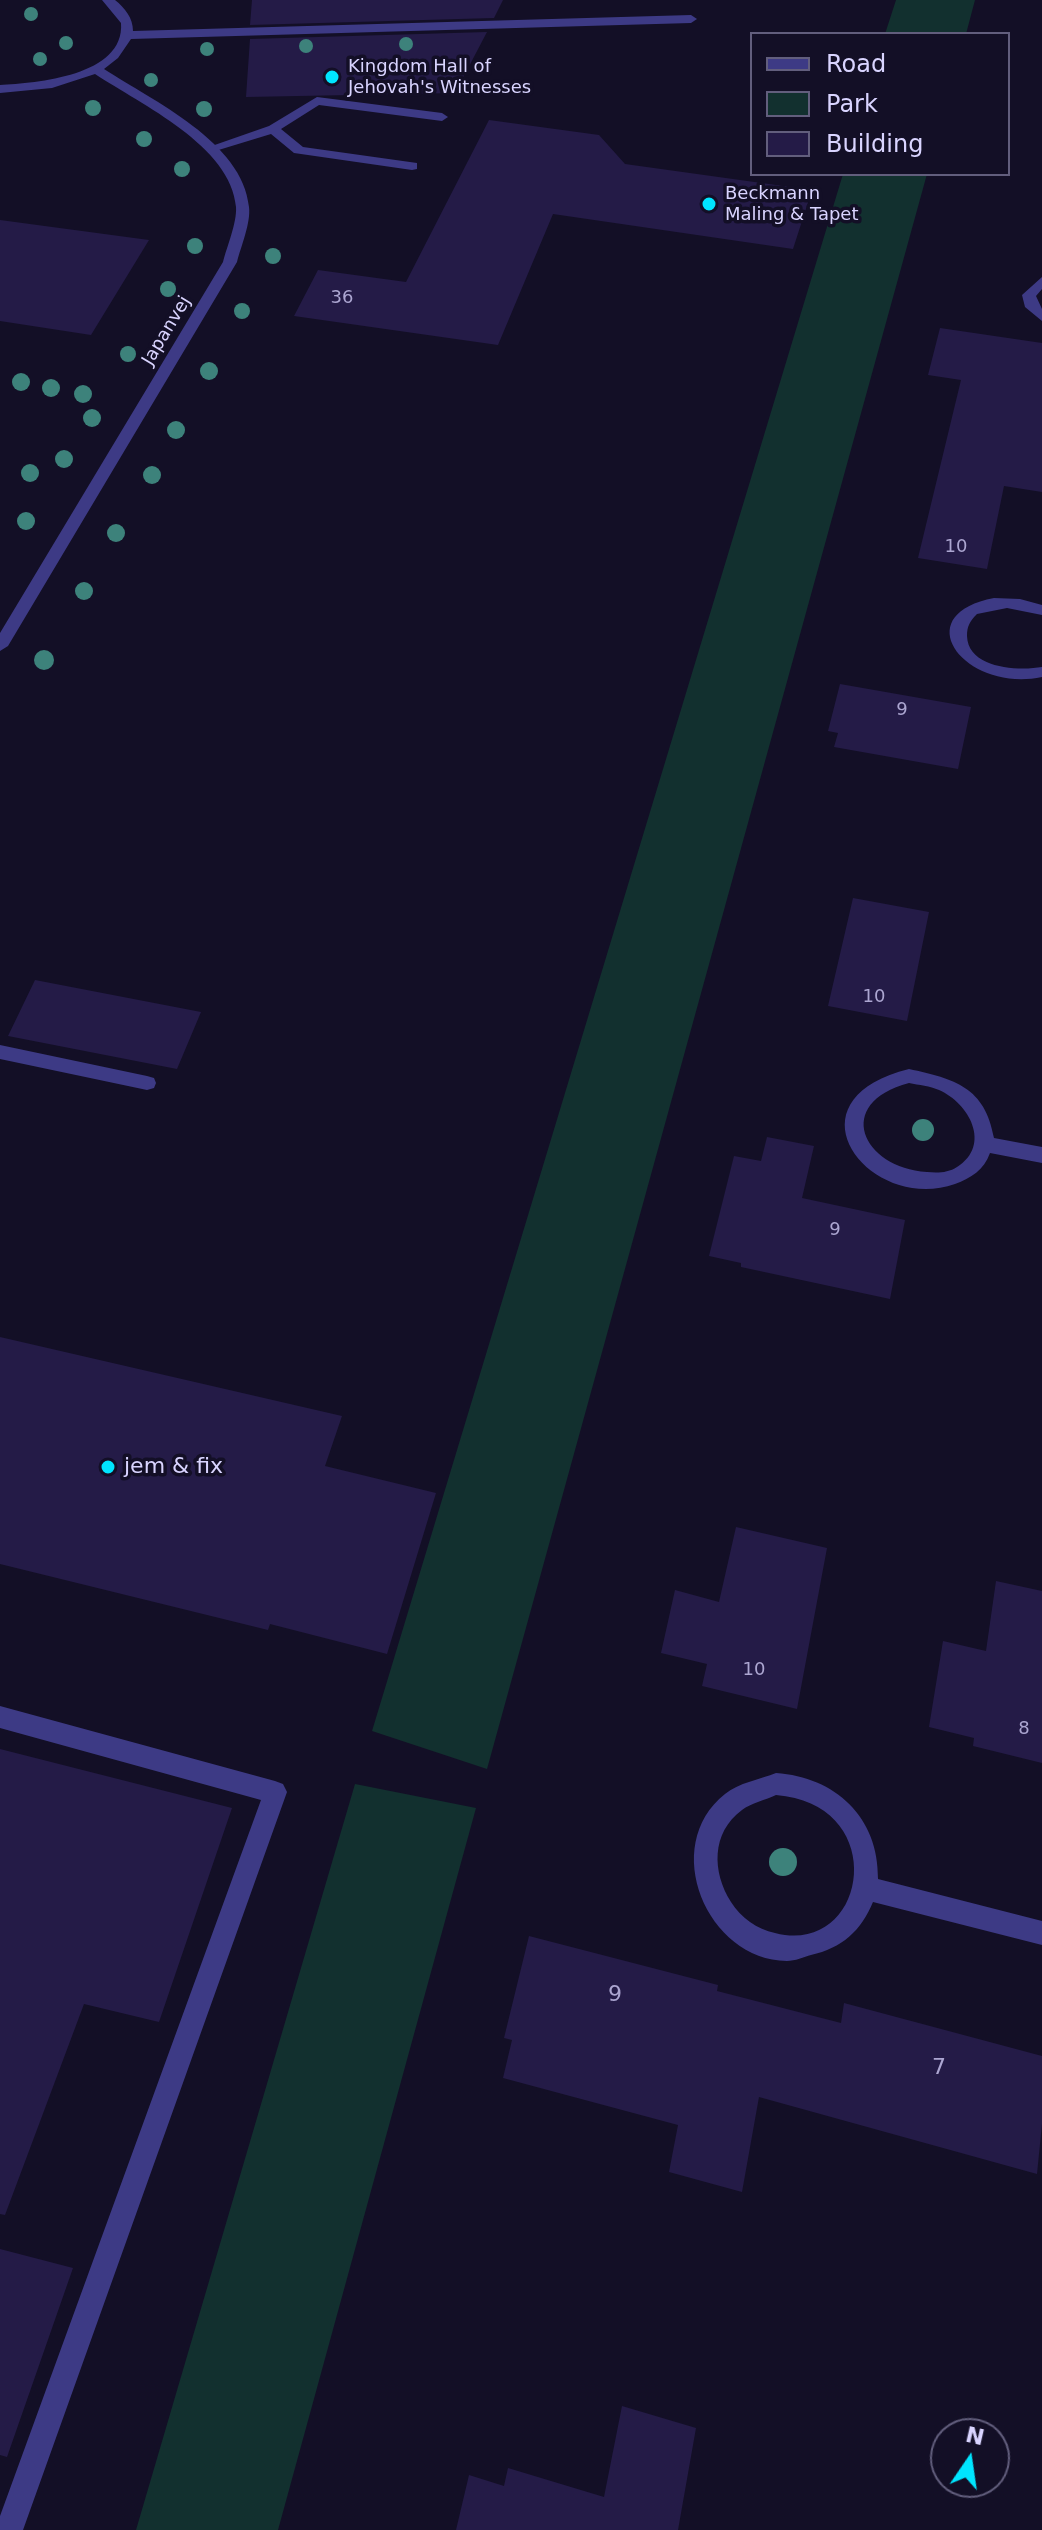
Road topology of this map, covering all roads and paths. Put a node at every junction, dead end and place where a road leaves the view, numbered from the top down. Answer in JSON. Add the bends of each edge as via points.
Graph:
{"nodes":[{"id":1,"x":108,"y":0,"type":"edge"},
{"id":2,"x":691,"y":19,"type":"dead end"},
{"id":3,"x":128,"y":35,"type":"junction"},
{"id":4,"x":96,"y":69,"type":"junction"},
{"id":5,"x":0,"y":89,"type":"edge"},
{"id":6,"x":442,"y":117,"type":"dead end"},
{"id":7,"x":273,"y":129,"type":"junction"},
{"id":8,"x":212,"y":148,"type":"junction"},
{"id":9,"x":412,"y":166,"type":"dead end"},
{"id":10,"x":1042,"y":281,"type":"edge"},
{"id":11,"x":1042,"y":317,"type":"edge"},
{"id":12,"x":1042,"y":610,"type":"edge"},
{"id":13,"x":0,"y":646,"type":"edge"},
{"id":14,"x":1042,"y":672,"type":"edge"},
{"id":15,"x":0,"y":1052,"type":"edge"},
{"id":16,"x":147,"y":1083,"type":"dead end"},
{"id":17,"x":985,"y":1144,"type":"junction"},
{"id":18,"x":1042,"y":1155,"type":"edge"},
{"id":19,"x":0,"y":1717,"type":"edge"},
{"id":20,"x":866,"y":1888,"type":"junction"},
{"id":21,"x":1042,"y":1933,"type":"edge"},
{"id":22,"x":9,"y":2530,"type":"edge"}],
"edges":[{"from":1,"to":3,"type":"street","via":[[127,21]]},
{"from":2,"to":3,"type":"street"},
{"from":3,"to":4,"type":"street","via":[[118,53]]},
{"from":4,"to":5,"type":"street","via":[[56,83]]},
{"from":4,"to":8,"type":"street","name":"Japanvej"},
{"from":6,"to":7,"type":"street","via":[[317,101]]},
{"from":7,"to":8,"type":"street"},
{"from":7,"to":9,"type":"street","via":[[299,150]]},
{"from":8,"to":13,"type":"street","name":"Japanvej","via":[[234,176],[243,209],[230,262]]},
{"from":10,"to":11,"type":"street","via":[[1029,295]]},
{"from":12,"to":14,"type":"street","via":[[1021,604],[988,605],[964,619],[959,630],[967,654],[980,665],[1016,676]]},
{"from":15,"to":16,"type":"street"},
{"from":17,"to":17,"type":"street","via":[[979,1110],[966,1096],[930,1078],[890,1080],[872,1089],[854,1116],[855,1134],[871,1159],[898,1177],[921,1182],[963,1173],[978,1160]]},
{"from":17,"to":18,"type":"street"},
{"from":19,"to":22,"type":"street","via":[[275,1792]]},
{"from":20,"to":20,"type":"street","via":[[867,1862],[860,1837],[826,1798],[801,1786],[751,1789],[730,1801],[714,1820],[705,1843],[704,1872],[713,1899],[730,1923],[754,1940],[783,1948],[812,1946],[837,1934],[856,1913]]},
{"from":20,"to":21,"type":"street"}]}
